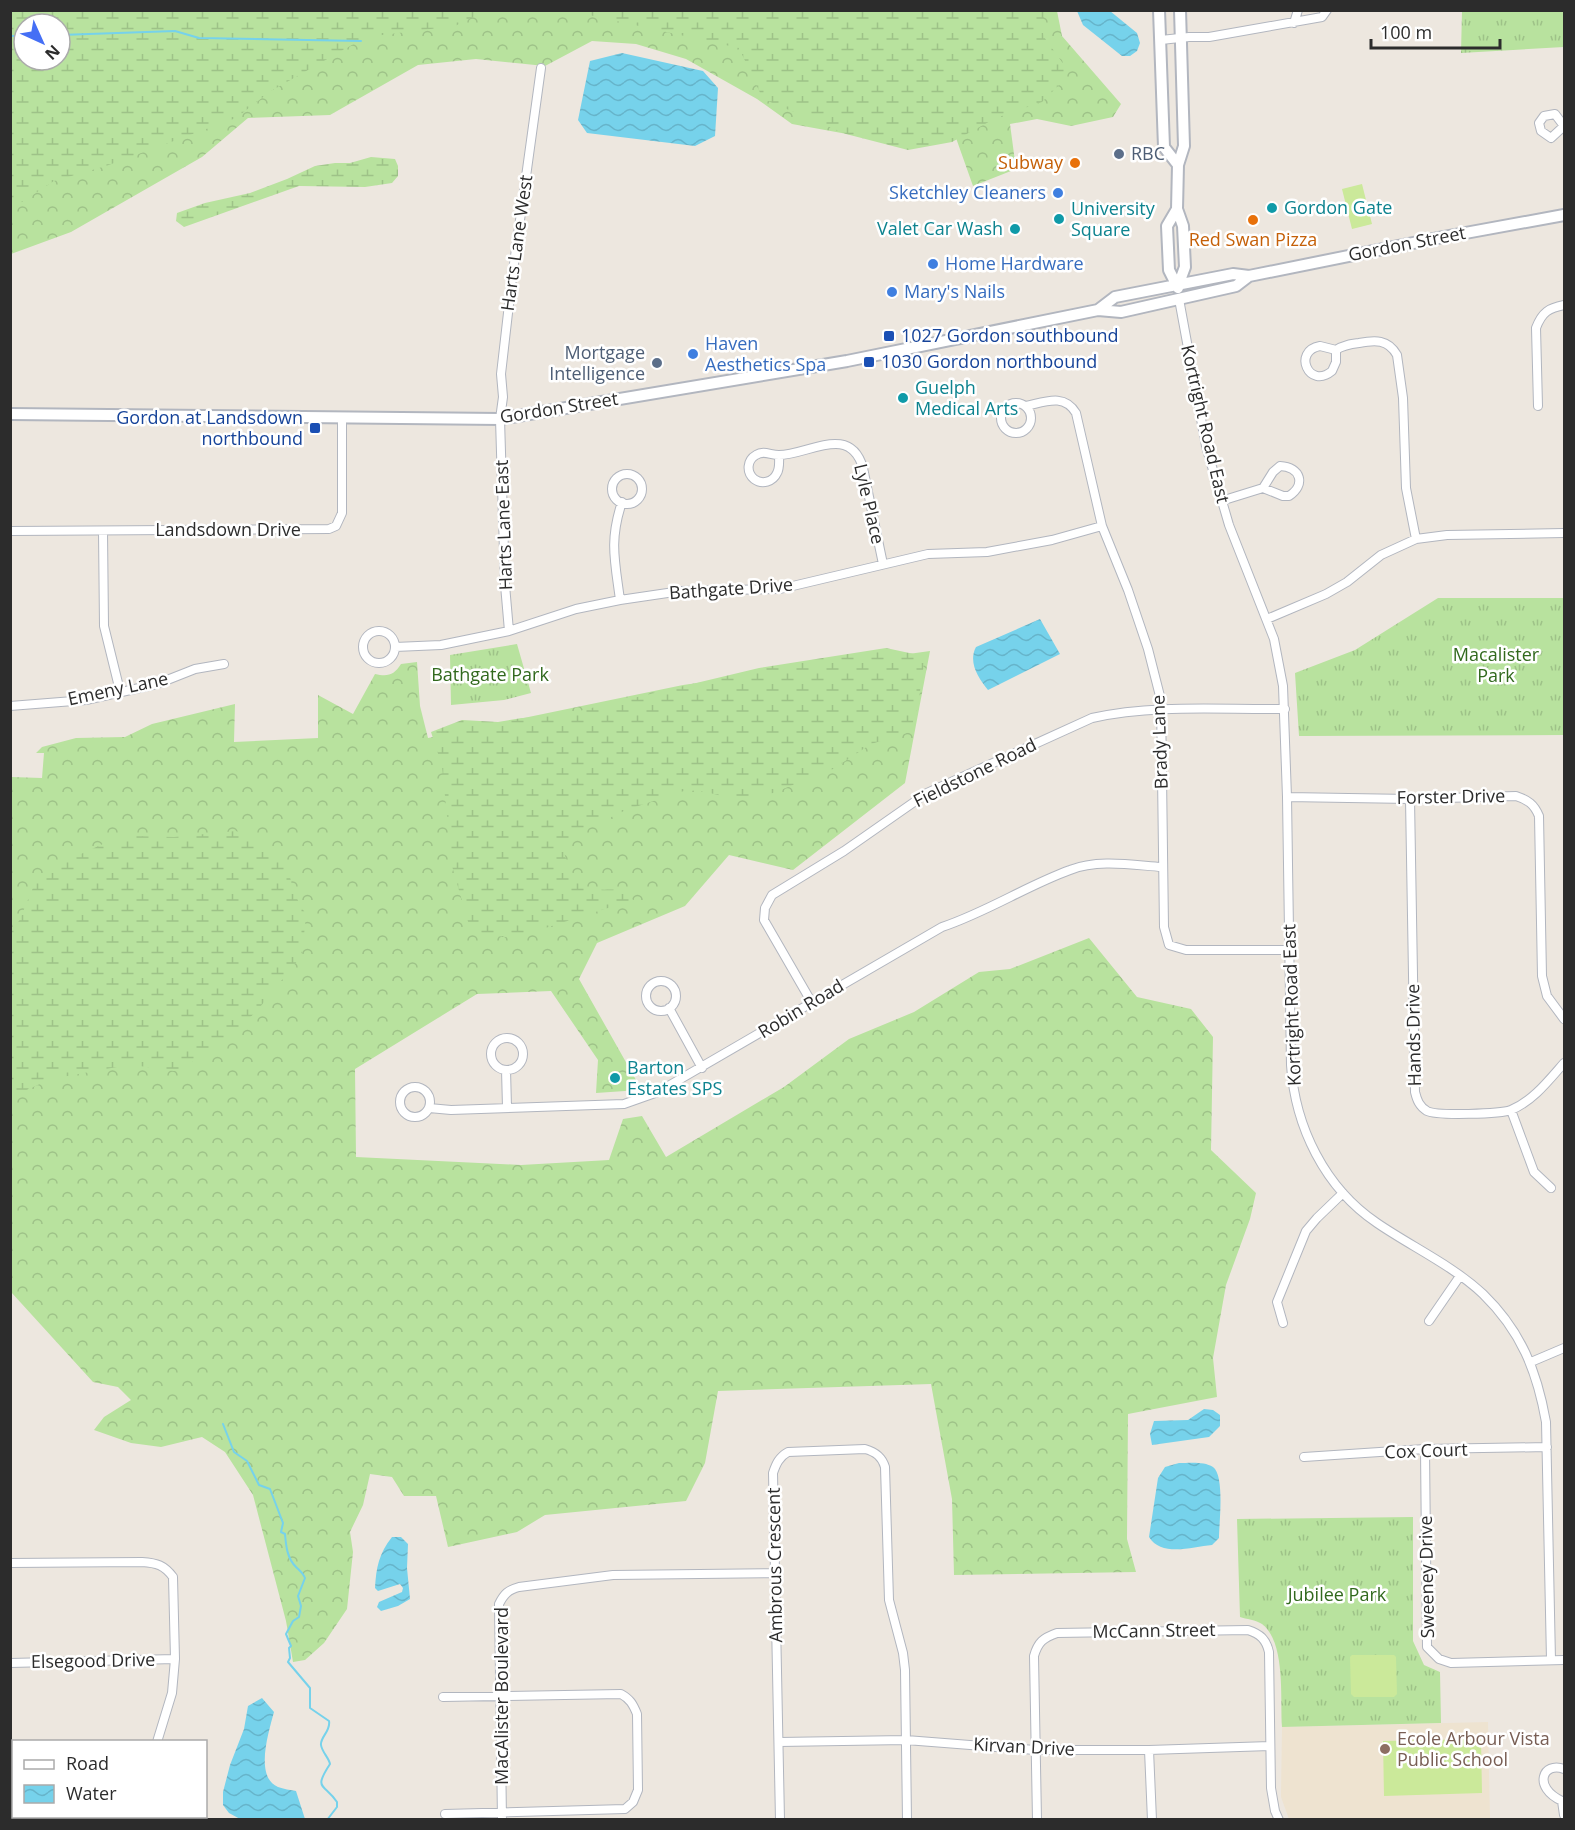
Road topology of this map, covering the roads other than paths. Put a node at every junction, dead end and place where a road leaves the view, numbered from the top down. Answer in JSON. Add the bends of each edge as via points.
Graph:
{"nodes":[{"id":1,"x":1159,"y":10,"type":"edge"},
{"id":2,"x":1180,"y":10,"type":"edge"},
{"id":3,"x":1298,"y":10,"type":"edge"},
{"id":4,"x":1327,"y":10,"type":"edge"},
{"id":5,"x":1294,"y":23,"type":"junction"},
{"id":6,"x":1180,"y":38,"type":"junction"},
{"id":7,"x":1161,"y":40,"type":"junction"},
{"id":8,"x":541,"y":68,"type":"dead end"},
{"id":9,"x":1178,"y":165,"type":"junction"},
{"id":10,"x":1177,"y":209,"type":"junction"},
{"id":11,"x":1564,"y":215,"type":"edge"},
{"id":12,"x":1249,"y":276,"type":"junction"},
{"id":13,"x":1178,"y":286,"type":"junction"},
{"id":14,"x":1179,"y":299,"type":"junction"},
{"id":15,"x":1564,"y":305,"type":"edge"},
{"id":16,"x":1098,"y":310,"type":"junction"},
{"id":17,"x":1336,"y":350,"type":"junction"},
{"id":18,"x":1026,"y":406,"type":"junction"},
{"id":19,"x":1538,"y":406,"type":"dead end"},
{"id":20,"x":10,"y":414,"type":"edge"},
{"id":21,"x":342,"y":418,"type":"junction"},
{"id":22,"x":500,"y":419,"type":"junction"},
{"id":23,"x":779,"y":455,"type":"junction"},
{"id":24,"x":1263,"y":488,"type":"junction"},
{"id":25,"x":1221,"y":501,"type":"junction"},
{"id":26,"x":622,"y":502,"type":"dead end"},
{"id":27,"x":1102,"y":526,"type":"junction"},
{"id":28,"x":10,"y":531,"type":"edge"},
{"id":29,"x":103,"y":531,"type":"junction"},
{"id":30,"x":1564,"y":533,"type":"edge"},
{"id":31,"x":1416,"y":539,"type":"junction"},
{"id":32,"x":883,"y":564,"type":"junction"},
{"id":33,"x":620,"y":600,"type":"junction"},
{"id":34,"x":1267,"y":619,"type":"junction"},
{"id":35,"x":509,"y":631,"type":"junction"},
{"id":36,"x":395,"y":646,"type":"junction"},
{"id":37,"x":224,"y":664,"type":"dead end"},
{"id":38,"x":120,"y":691,"type":"junction"},
{"id":39,"x":10,"y":706,"type":"edge"},
{"id":40,"x":1162,"y":709,"type":"junction"},
{"id":41,"x":1285,"y":709,"type":"junction"},
{"id":42,"x":1287,"y":797,"type":"junction"},
{"id":43,"x":1410,"y":799,"type":"junction"},
{"id":44,"x":1162,"y":867,"type":"junction"},
{"id":45,"x":1289,"y":950,"type":"junction"},
{"id":46,"x":812,"y":1003,"type":"junction"},
{"id":47,"x":669,"y":1008,"type":"dead end"},
{"id":48,"x":1564,"y":1019,"type":"edge"},
{"id":49,"x":1564,"y":1063,"type":"edge"},
{"id":50,"x":702,"y":1068,"type":"junction"},
{"id":51,"x":506,"y":1070,"type":"junction"},
{"id":52,"x":507,"y":1107,"type":"junction"},
{"id":53,"x":429,"y":1108,"type":"junction"},
{"id":54,"x":1511,"y":1110,"type":"junction"},
{"id":55,"x":1551,"y":1188,"type":"dead end"},
{"id":56,"x":1343,"y":1193,"type":"junction"},
{"id":57,"x":1460,"y":1276,"type":"junction"},
{"id":58,"x":1429,"y":1320,"type":"dead end"},
{"id":59,"x":1283,"y":1323,"type":"dead end"},
{"id":60,"x":1564,"y":1348,"type":"edge"},
{"id":61,"x":1532,"y":1362,"type":"junction"},
{"id":62,"x":1547,"y":1447,"type":"junction"},
{"id":63,"x":1425,"y":1449,"type":"junction"},
{"id":64,"x":1304,"y":1457,"type":"dead end"},
{"id":65,"x":10,"y":1563,"type":"edge"},
{"id":66,"x":775,"y":1573,"type":"junction"},
{"id":67,"x":175,"y":1659,"type":"junction"},
{"id":68,"x":1551,"y":1660,"type":"junction"},
{"id":69,"x":1564,"y":1660,"type":"edge"},
{"id":70,"x":10,"y":1663,"type":"edge"},
{"id":71,"x":501,"y":1696,"type":"junction"},
{"id":72,"x":443,"y":1697,"type":"dead end"},
{"id":73,"x":158,"y":1740,"type":"edge"},
{"id":74,"x":906,"y":1740,"type":"junction"},
{"id":75,"x":779,"y":1743,"type":"junction"},
{"id":76,"x":1270,"y":1746,"type":"junction"},
{"id":77,"x":1035,"y":1750,"type":"junction"},
{"id":78,"x":1149,"y":1750,"type":"junction"},
{"id":79,"x":1564,"y":1769,"type":"edge"},
{"id":80,"x":1563,"y":1799,"type":"edge"},
{"id":81,"x":445,"y":1814,"type":"dead end"},
{"id":82,"x":1564,"y":1815,"type":"edge"},
{"id":83,"x":502,"y":1816,"type":"edge"},
{"id":84,"x":780,"y":1820,"type":"edge"},
{"id":85,"x":907,"y":1820,"type":"edge"},
{"id":86,"x":1037,"y":1820,"type":"edge"},
{"id":87,"x":1152,"y":1820,"type":"edge"},
{"id":88,"x":1279,"y":1820,"type":"edge"}],
"edges":[{"from":1,"to":7,"type":"main road"},
{"from":2,"to":6,"type":"main road"},
{"from":3,"to":5,"type":"street"},
{"from":4,"to":5,"type":"street","via":[[1322,17]]},
{"from":5,"to":6,"type":"street"},
{"from":6,"to":7,"type":"street"},
{"from":6,"to":9,"type":"main road","via":[[1184,146]]},
{"from":7,"to":9,"type":"main road","via":[[1164,147]]},
{"from":8,"to":22,"type":"street","name":"Harts Lane West","via":[[511,281]]},
{"from":9,"to":10,"type":"main road"},
{"from":10,"to":13,"type":"main road","via":[[1183,226],[1185,267]]},
{"from":10,"to":13,"type":"main road","via":[[1167,226],[1169,270]]},
{"from":11,"to":12,"type":"main road","name":"Gordon Street"},
{"from":12,"to":13,"type":"main road","name":"Gordon Street","via":[[1233,274]]},
{"from":12,"to":14,"type":"main road","name":"Gordon Street","via":[[1236,286]]},
{"from":13,"to":14,"type":"main road"},
{"from":13,"to":16,"type":"main road","name":"Gordon Street","via":[[1114,297]]},
{"from":14,"to":16,"type":"main road","name":"Gordon Street","via":[[1120,312]]},
{"from":14,"to":25,"type":"street","name":"Kortright Road East","via":[[1206,446]]},
{"from":15,"to":19,"type":"street","via":[[1546,311],[1536,328]]},
{"from":16,"to":22,"type":"main road","name":"Gordon Street","via":[[847,361]]},
{"from":17,"to":17,"type":"street","via":[[1332,371],[1323,376],[1313,375],[1306,368],[1311,350],[1320,346]]},
{"from":17,"to":31,"type":"street","via":[[1381,340],[1397,355],[1403,398],[1406,488]]},
{"from":18,"to":18,"type":"street","name":"Brady Lane","via":[[1031,415],[1026,430],[1006,430],[1001,417],[1005,408],[1013,403]]},
{"from":18,"to":27,"type":"street","name":"Brady Lane","via":[[1058,400],[1074,409]]},
{"from":20,"to":21,"type":"main road","name":"Gordon Street"},
{"from":21,"to":22,"type":"main road","name":"Gordon Street"},
{"from":21,"to":29,"type":"street","name":"Landsdown Drive","via":[[342,513],[336,526],[323,530]]},
{"from":22,"to":35,"type":"street","name":"Harts Lane East"},
{"from":23,"to":23,"type":"street","name":"Lyle Place","via":[[778,472],[772,480],[759,482],[751,476],[749,466],[753,457],[762,453]]},
{"from":23,"to":32,"type":"street","name":"Lyle Place","via":[[833,443],[847,446],[857,455]]},
{"from":24,"to":24,"type":"street","via":[[1289,496],[1300,480],[1290,467],[1280,466]]},
{"from":24,"to":25,"type":"street"},
{"from":25,"to":34,"type":"street","name":"Kortright Road East"},
{"from":26,"to":33,"type":"street","via":[[613,537]]},
{"from":27,"to":32,"type":"street","name":"Bathgate Drive","via":[[998,550],[928,554]]},
{"from":27,"to":40,"type":"street","name":"Brady Lane","via":[[1149,649]]},
{"from":28,"to":29,"type":"street","name":"Landsdown Drive"},
{"from":29,"to":38,"type":"street","via":[[104,626]]},
{"from":30,"to":31,"type":"street"},
{"from":31,"to":34,"type":"street","via":[[1381,555],[1326,594]]},
{"from":32,"to":33,"type":"street","name":"Bathgate Drive","via":[[780,589],[681,591]]},
{"from":33,"to":35,"type":"street","name":"Bathgate Drive","via":[[576,609]]},
{"from":34,"to":41,"type":"street","name":"Kortright Road East","via":[[1280,664]]},
{"from":35,"to":36,"type":"street","name":"Bathgate Drive","via":[[441,645]]},
{"from":36,"to":36,"type":"street","via":[[392,637],[379,631],[366,638],[363,649],[368,658],[380,663],[392,656]]},
{"from":37,"to":38,"type":"street","name":"Emeny Lane"},
{"from":38,"to":39,"type":"street","name":"Emeny Lane","via":[[78,701]]},
{"from":40,"to":41,"type":"street","name":"Fieldstone Road"},
{"from":40,"to":44,"type":"street","name":"Brady Lane"},
{"from":40,"to":46,"type":"street","name":"Fieldstone Road","via":[[1092,718],[927,793],[772,895],[764,920]]},
{"from":41,"to":42,"type":"street","name":"Kortright Road East"},
{"from":42,"to":43,"type":"street","name":"Forster Drive"},
{"from":42,"to":45,"type":"street","name":"Kortright Road East"},
{"from":43,"to":48,"type":"street","name":"Forster Drive","via":[[1516,796],[1535,807],[1539,816],[1542,976],[1547,996]]},
{"from":43,"to":54,"type":"street","name":"Hands Drive","via":[[1417,1100],[1434,1114]]},
{"from":44,"to":45,"type":"street","name":"Brady Lane","via":[[1168,945],[1186,950]]},
{"from":44,"to":46,"type":"street","name":"Robin Road","via":[[1102,864],[1071,869],[942,927]]},
{"from":45,"to":56,"type":"street","name":"Kortright Road East","via":[[1293,1083],[1304,1128]]},
{"from":46,"to":50,"type":"street","name":"Robin Road"},
{"from":47,"to":50,"type":"street"},
{"from":49,"to":54,"type":"street","name":"Hands Drive","via":[[1538,1092]]},
{"from":50,"to":52,"type":"street","name":"Robin Road","via":[[658,1092],[624,1104]]},
{"from":51,"to":51,"type":"street","via":[[522,1058],[519,1045],[503,1038],[495,1043],[491,1058]]},
{"from":51,"to":52,"type":"street"},
{"from":52,"to":53,"type":"street","name":"Robin Road"},
{"from":53,"to":53,"type":"street","name":"Robin Road","via":[[422,1116],[412,1117],[401,1108],[400,1098],[406,1090],[420,1088],[430,1098]]},
{"from":54,"to":55,"type":"street","via":[[1534,1172]]},
{"from":56,"to":57,"type":"street","name":"Kortright Road East","via":[[1375,1222]]},
{"from":56,"to":59,"type":"street","via":[[1306,1231],[1277,1302]]},
{"from":57,"to":58,"type":"street"},
{"from":57,"to":61,"type":"street","name":"Kortright Road East","via":[[1496,1308]]},
{"from":60,"to":61,"type":"street"},
{"from":61,"to":62,"type":"street","name":"Kortright Road East","via":[[1542,1400]]},
{"from":62,"to":63,"type":"street","name":"Cox Court"},
{"from":62,"to":68,"type":"street","name":"Kortright Road East"},
{"from":63,"to":64,"type":"street","name":"Cox Court"},
{"from":63,"to":68,"type":"street","name":"Sweeney Drive","via":[[1427,1647],[1438,1659],[1451,1663]]},
{"from":65,"to":67,"type":"street","via":[[158,1563],[173,1577]]},
{"from":66,"to":71,"type":"street","name":"MacAlister Boulevard","via":[[613,1575],[510,1590],[499,1604]]},
{"from":66,"to":74,"type":"street","name":"Ambrous Crescent","via":[[773,1473],[778,1460],[795,1451],[866,1449],[876,1454],[885,1467],[888,1586],[905,1670]]},
{"from":66,"to":75,"type":"street","name":"Ambrous Crescent"},
{"from":67,"to":70,"type":"street","name":"Elsegood Drive"},
{"from":67,"to":73,"type":"street","via":[[172,1693]]},
{"from":68,"to":69,"type":"street"},
{"from":71,"to":72,"type":"street"},
{"from":71,"to":83,"type":"street","name":"MacAlister Boulevard"},
{"from":71,"to":83,"type":"street","via":[[621,1694],[628,1698],[637,1714],[638,1779],[636,1797],[625,1809]]},
{"from":74,"to":75,"type":"street","name":"Kirvan Drive"},
{"from":74,"to":77,"type":"street","name":"Kirvan Drive"},
{"from":74,"to":85,"type":"street","name":"Ambrous Crescent"},
{"from":75,"to":84,"type":"street","name":"Ambrous Crescent"},
{"from":76,"to":77,"type":"street","name":"McCann Street","via":[[1269,1652],[1257,1633],[1057,1633],[1037,1644],[1034,1656]]},
{"from":76,"to":78,"type":"street","name":"Kirvan Drive"},
{"from":76,"to":88,"type":"street","name":"McCann Street","via":[[1271,1788]]},
{"from":77,"to":78,"type":"street","name":"Kirvan Drive"},
{"from":77,"to":86,"type":"street","name":"McCann Street"},
{"from":78,"to":87,"type":"street"},
{"from":79,"to":80,"type":"street","via":[[1552,1768],[1543,1782],[1548,1792]]},
{"from":80,"to":82,"type":"street"},
{"from":81,"to":83,"type":"street"}]}
